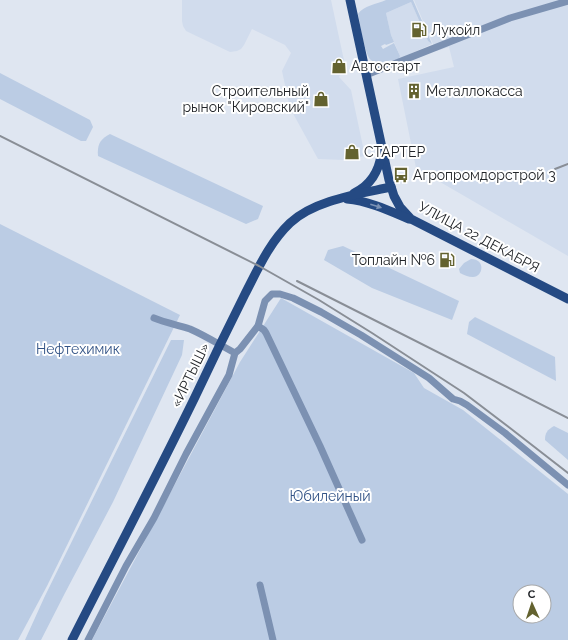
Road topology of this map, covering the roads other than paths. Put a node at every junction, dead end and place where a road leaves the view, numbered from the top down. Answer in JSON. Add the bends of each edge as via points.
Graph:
{"nodes":[{"id":1,"x":350,"y":0,"type":"edge"},
{"id":2,"x":568,"y":1,"type":"edge"},
{"id":3,"x":366,"y":75,"type":"junction"},
{"id":4,"x":381,"y":147,"type":"junction"},
{"id":5,"x":391,"y":187,"type":"junction"},
{"id":6,"x":339,"y":199,"type":"junction"},
{"id":7,"x":411,"y":219,"type":"junction"},
{"id":8,"x":568,"y":299,"type":"edge"},
{"id":9,"x":154,"y":318,"type":"dead end"},
{"id":10,"x":258,"y":326,"type":"junction"},
{"id":11,"x":220,"y":345,"type":"junction"},
{"id":12,"x":235,"y":353,"type":"junction"},
{"id":13,"x":568,"y":486,"type":"edge"},
{"id":14,"x":362,"y":540,"type":"dead end"},
{"id":15,"x":260,"y":585,"type":"dead end"},
{"id":16,"x":72,"y":640,"type":"edge"},
{"id":17,"x":88,"y":640,"type":"edge"},
{"id":18,"x":273,"y":640,"type":"edge"}],
"edges":[{"from":1,"to":3,"type":"main road","name":"УЛИЦА 22 ДЕКАБРЯ"},
{"from":2,"to":3,"type":"street","via":[[510,18]]},
{"from":3,"to":4,"type":"main road","name":"УЛИЦА 22 ДЕКАБРЯ"},
{"from":4,"to":5,"type":"main road","name":"УЛИЦА 22 ДЕКАБРЯ"},
{"from":4,"to":6,"type":"main road","via":[[379,165],[368,184]]},
{"from":5,"to":6,"type":"main road","name":"«ИРТЫШ»"},
{"from":5,"to":7,"type":"main road","name":"УЛИЦА 22 ДЕКАБРЯ","via":[[400,207]]},
{"from":6,"to":7,"type":"main road","one_way":true,"via":[[366,203]]},
{"from":6,"to":11,"type":"main road","name":"«ИРТЫШ»","via":[[307,211],[291,222],[277,237],[259,266]]},
{"from":7,"to":8,"type":"main road","name":"УЛИЦА 22 ДЕКАБРЯ"},
{"from":9,"to":11,"type":"street","via":[[193,330]]},
{"from":10,"to":12,"type":"street"},
{"from":10,"to":13,"type":"street","via":[[266,301],[272,294],[293,298],[321,312],[429,378],[453,399],[467,405],[505,433]]},
{"from":10,"to":14,"type":"street","via":[[266,333]]},
{"from":11,"to":12,"type":"street"},
{"from":11,"to":16,"type":"main road","name":"«ИРТЫШ»"},
{"from":12,"to":17,"type":"street","via":[[226,382]]},
{"from":15,"to":18,"type":"street"}]}
